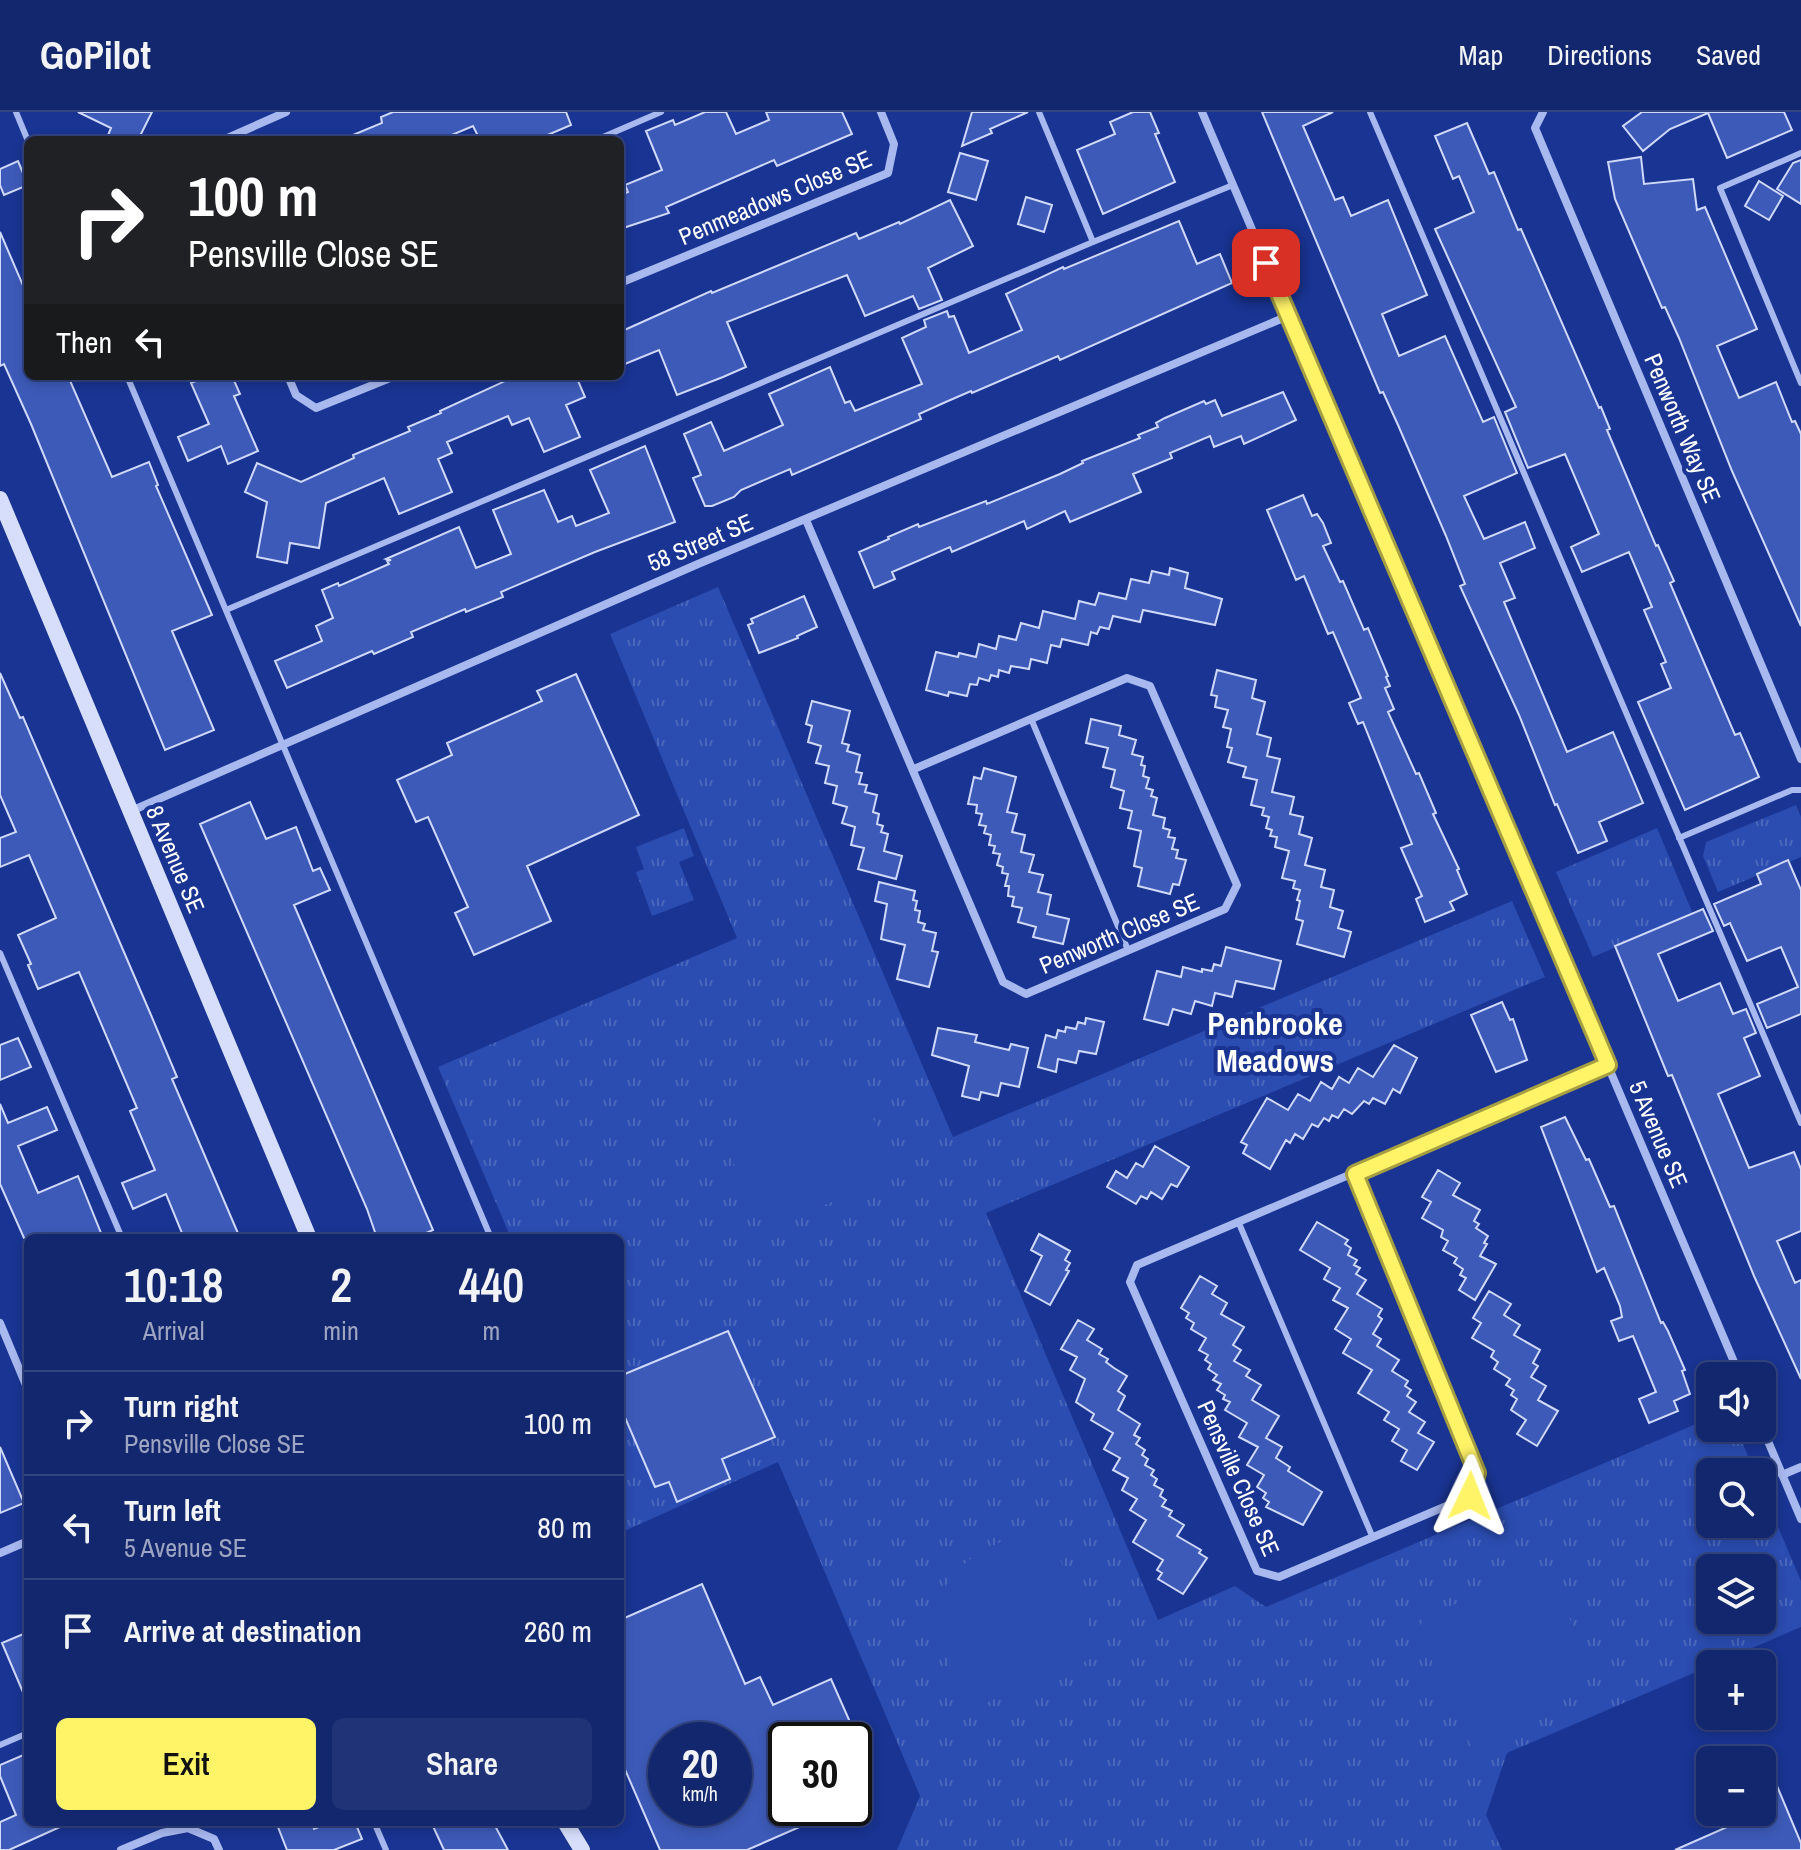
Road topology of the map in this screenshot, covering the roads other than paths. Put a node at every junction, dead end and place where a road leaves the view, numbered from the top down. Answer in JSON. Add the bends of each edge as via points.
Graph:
{"nodes":[{"id":1,"x":16,"y":112,"type":"edge"},
{"id":2,"x":286,"y":112,"type":"edge"},
{"id":3,"x":661,"y":112,"type":"edge"},
{"id":4,"x":881,"y":112,"type":"edge"},
{"id":5,"x":1039,"y":112,"type":"edge"},
{"id":6,"x":1202,"y":112,"type":"edge"},
{"id":7,"x":1370,"y":112,"type":"edge"},
{"id":8,"x":1543,"y":112,"type":"edge"},
{"id":9,"x":26,"y":136,"type":"edge"},
{"id":10,"x":232,"y":136,"type":"edge"},
{"id":11,"x":605,"y":136,"type":"edge"},
{"id":12,"x":1801,"y":153,"type":"edge"},
{"id":13,"x":1233,"y":185,"type":"junction"},
{"id":14,"x":1093,"y":242,"type":"junction"},
{"id":15,"x":624,"y":281,"type":"edge"},
{"id":16,"x":1288,"y":316,"type":"junction"},
{"id":17,"x":129,"y":380,"type":"edge"},
{"id":18,"x":290,"y":380,"type":"edge"},
{"id":19,"x":385,"y":380,"type":"edge"},
{"id":20,"x":1801,"y":383,"type":"edge"},
{"id":21,"x":0,"y":499,"type":"edge"},
{"id":22,"x":806,"y":520,"type":"junction"},
{"id":23,"x":7,"y":534,"type":"edge"},
{"id":24,"x":226,"y":610,"type":"junction"},
{"id":25,"x":1032,"y":721,"type":"junction"},
{"id":26,"x":284,"y":745,"type":"junction"},
{"id":27,"x":1801,"y":759,"type":"edge"},
{"id":28,"x":914,"y":769,"type":"junction"},
{"id":29,"x":1801,"y":790,"type":"edge"},
{"id":30,"x":130,"y":812,"type":"junction"},
{"id":31,"x":1679,"y":838,"type":"junction"},
{"id":32,"x":1128,"y":950,"type":"junction"},
{"id":33,"x":0,"y":953,"type":"edge"},
{"id":34,"x":1608,"y":1065,"type":"junction"},
{"id":35,"x":1801,"y":1123,"type":"edge"},
{"id":36,"x":1355,"y":1174,"type":"junction"},
{"id":37,"x":1238,"y":1221,"type":"junction"},
{"id":38,"x":120,"y":1234,"type":"edge"},
{"id":39,"x":307,"y":1234,"type":"edge"},
{"id":40,"x":489,"y":1234,"type":"edge"},
{"id":41,"x":0,"y":1323,"type":"edge"},
{"id":42,"x":1734,"y":1362,"type":"edge"},
{"id":43,"x":24,"y":1380,"type":"edge"},
{"id":44,"x":1768,"y":1442,"type":"edge"},
{"id":45,"x":1801,"y":1467,"type":"edge"},
{"id":46,"x":1782,"y":1475,"type":"junction"},
{"id":47,"x":1801,"y":1519,"type":"edge"},
{"id":48,"x":1373,"y":1538,"type":"junction"},
{"id":49,"x":24,"y":1543,"type":"edge"},
{"id":50,"x":0,"y":1553,"type":"edge"},
{"id":51,"x":24,"y":1735,"type":"edge"},
{"id":52,"x":0,"y":1745,"type":"edge"},
{"id":53,"x":376,"y":1826,"type":"edge"},
{"id":54,"x":567,"y":1826,"type":"edge"},
{"id":55,"x":121,"y":1850,"type":"edge"},
{"id":56,"x":219,"y":1850,"type":"edge"},
{"id":57,"x":386,"y":1850,"type":"edge"},
{"id":58,"x":582,"y":1850,"type":"edge"}],
"edges":[{"from":1,"to":9,"type":"lane"},
{"from":2,"to":10,"type":"street"},
{"from":3,"to":11,"type":"lane"},
{"from":4,"to":15,"type":"street","name":"Penmeadows Close SE","via":[[894,144],[888,173]]},
{"from":5,"to":14,"type":"lane"},
{"from":6,"to":13,"type":"street","name":"5 Avenue SE"},
{"from":7,"to":31,"type":"lane"},
{"from":8,"to":27,"type":"street","name":"Penworth Way SE","via":[[1535,128]]},
{"from":12,"to":20,"type":"lane","via":[[1720,188]]},
{"from":13,"to":14,"type":"lane"},
{"from":13,"to":16,"type":"street","name":"5 Avenue SE"},
{"from":14,"to":24,"type":"lane"},
{"from":16,"to":22,"type":"street","name":"58 Street SE"},
{"from":16,"to":34,"type":"street","name":"5 Avenue SE"},
{"from":17,"to":24,"type":"lane"},
{"from":18,"to":19,"type":"street","via":[[296,395],[316,408]]},
{"from":21,"to":23,"type":"street","name":"8 Avenue SE"},
{"from":22,"to":26,"type":"street","name":"58 Street SE"},
{"from":22,"to":28,"type":"street","name":"Penworth Close SE"},
{"from":23,"to":30,"type":"street","name":"8 Avenue SE"},
{"from":24,"to":26,"type":"lane"},
{"from":25,"to":28,"type":"street","name":"Penworth Close SE"},
{"from":25,"to":32,"type":"lane"},
{"from":25,"to":32,"type":"street","name":"Penworth Close SE","via":[[1127,678],[1150,686],[1237,885],[1225,909]]},
{"from":26,"to":30,"type":"street","name":"58 Street SE"},
{"from":26,"to":40,"type":"lane"},
{"from":28,"to":32,"type":"street","name":"Penworth Close SE","via":[[1003,982],[1026,994]]},
{"from":29,"to":31,"type":"lane"},
{"from":30,"to":39,"type":"street","name":"8 Avenue SE"},
{"from":31,"to":35,"type":"lane"},
{"from":33,"to":38,"type":"lane"},
{"from":34,"to":36,"type":"street","name":"Pensville Close SE"},
{"from":34,"to":42,"type":"street","name":"5 Avenue SE"},
{"from":36,"to":37,"type":"street","name":"Pensville Close SE"},
{"from":36,"to":48,"type":"street","name":"Pensville Close SE","via":[[1477,1473],[1470,1496]]},
{"from":37,"to":48,"type":"lane"},
{"from":37,"to":48,"type":"street","name":"Pensville Close SE","via":[[1137,1265],[1130,1282],[1257,1571],[1279,1577]]},
{"from":41,"to":43,"type":"street"},
{"from":44,"to":46,"type":"street"},
{"from":45,"to":46,"type":"street"},
{"from":46,"to":47,"type":"street"},
{"from":49,"to":50,"type":"street"},
{"from":51,"to":52,"type":"lane"},
{"from":53,"to":57,"type":"lane"},
{"from":54,"to":58,"type":"street"},
{"from":55,"to":56,"type":"street","via":[[188,1828],[214,1839]]}]}
